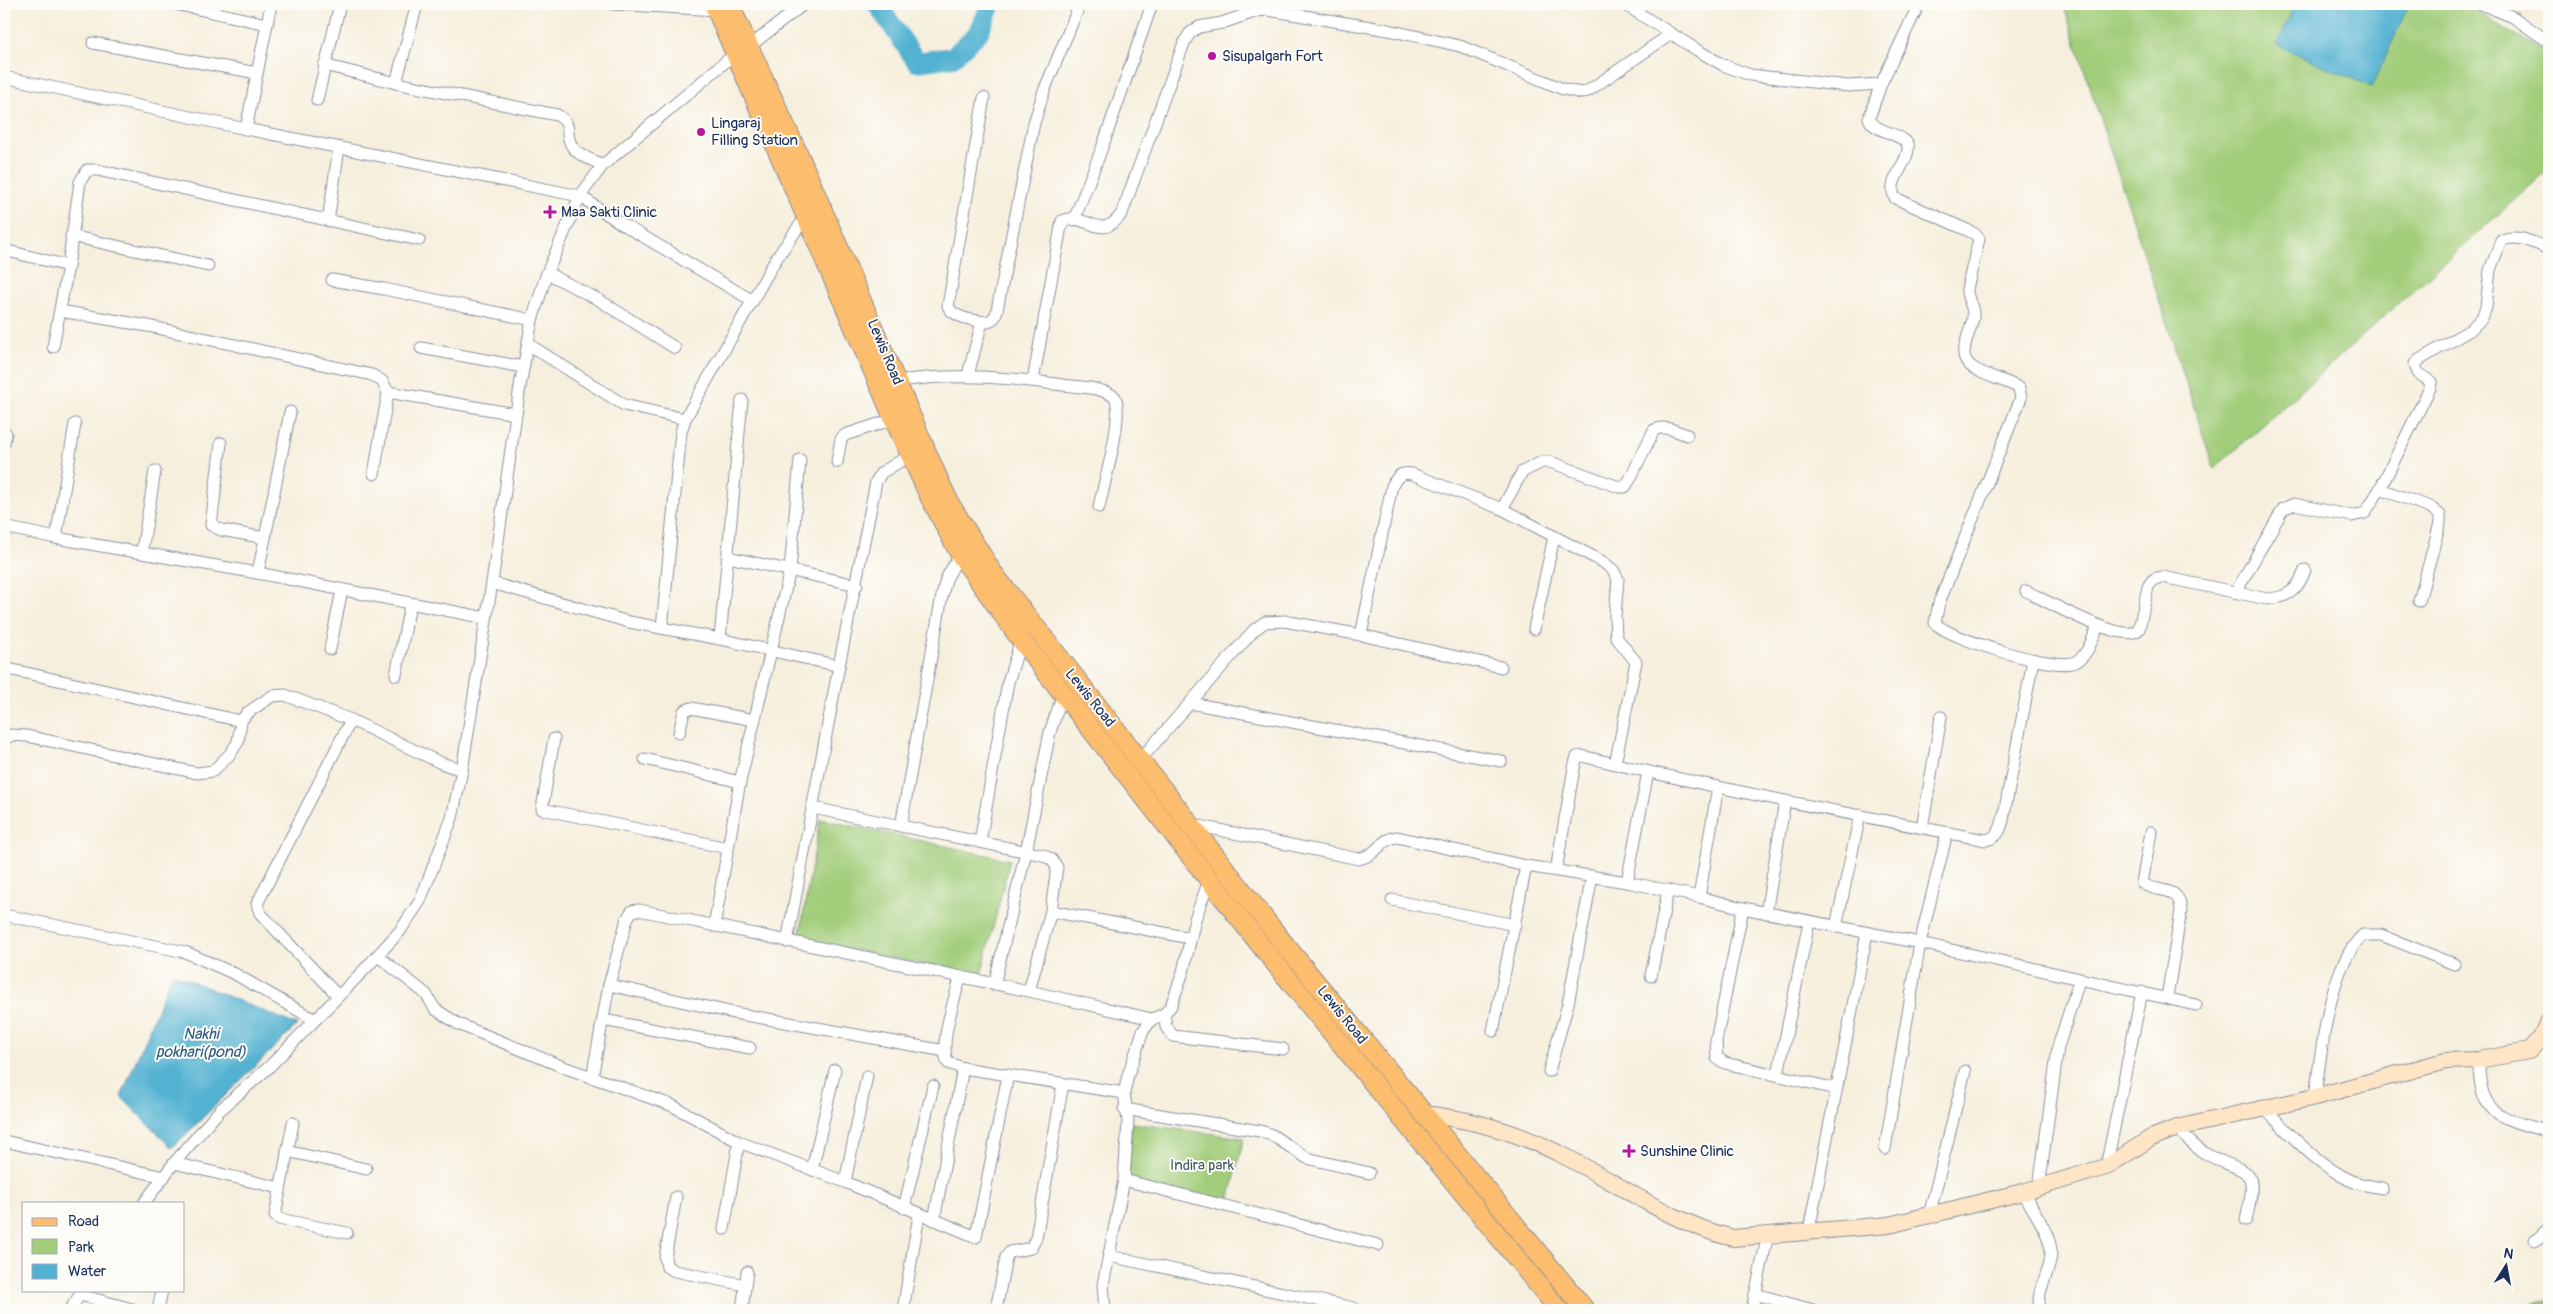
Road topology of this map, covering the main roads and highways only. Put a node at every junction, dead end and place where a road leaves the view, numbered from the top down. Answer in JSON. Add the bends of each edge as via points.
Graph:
{"nodes":[{"id":1,"x":720,"y":6,"type":"edge"},
{"id":2,"x":784,"y":140,"type":"junction"},
{"id":3,"x":1281,"y":940,"type":"junction"},
{"id":4,"x":1266,"y":952,"type":"junction"},
{"id":5,"x":1471,"y":1173,"type":"junction"},
{"id":6,"x":1458,"y":1186,"type":"junction"},
{"id":7,"x":1559,"y":1310,"type":"edge"},
{"id":8,"x":1585,"y":1310,"type":"edge"}],
"edges":[{"from":1,"to":2,"type":"main road","name":"Lewis Road","via":[[744,49]]},
{"from":2,"to":3,"type":"main road","name":"Lewis Road","via":[[898,381],[939,481],[987,565]]},
{"from":2,"to":4,"type":"main road","name":"Lewis Road","via":[[807,215],[894,419],[960,554],[1021,640]]},
{"from":3,"to":4,"type":"main road"},
{"from":3,"to":5,"type":"main road","name":"Lewis Road"},
{"from":4,"to":6,"type":"main road","name":"Lewis Road"},
{"from":5,"to":6,"type":"main road"},
{"from":5,"to":8,"type":"main road","name":"Lewis Road"},
{"from":6,"to":7,"type":"main road","name":"Lewis Road"}]}
